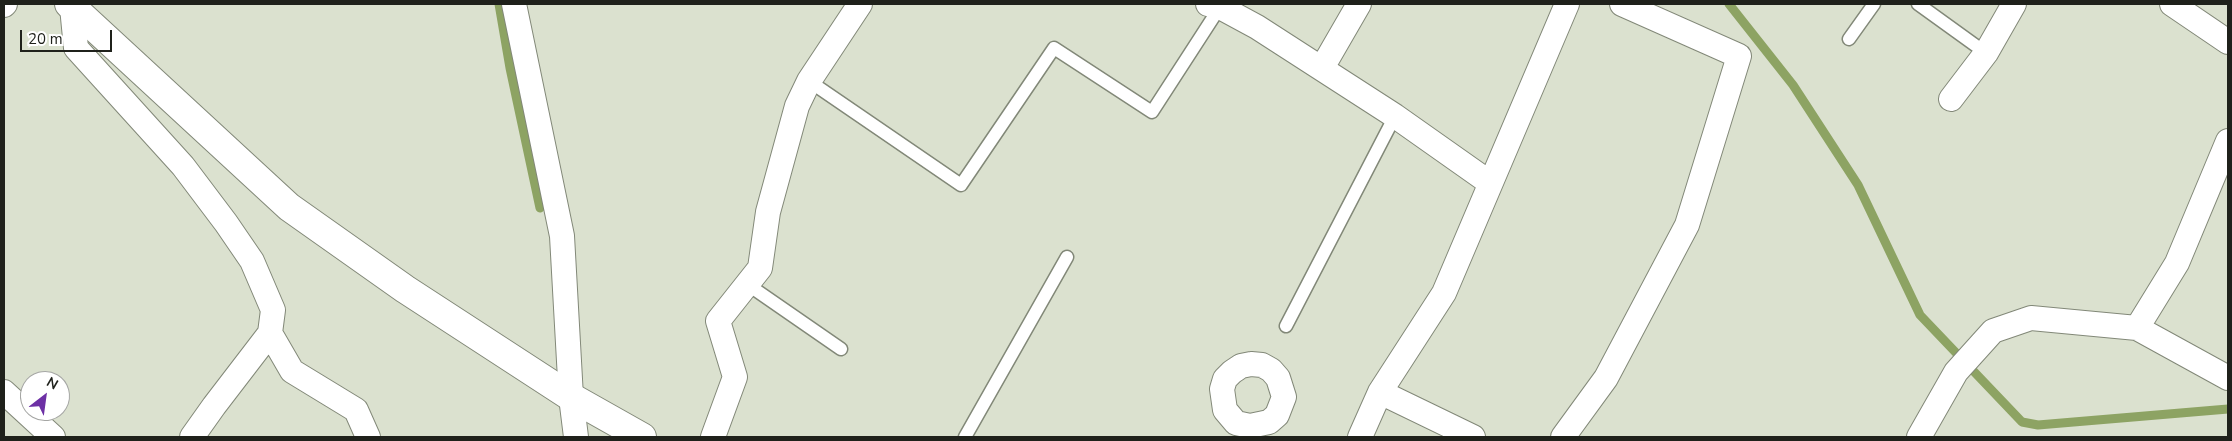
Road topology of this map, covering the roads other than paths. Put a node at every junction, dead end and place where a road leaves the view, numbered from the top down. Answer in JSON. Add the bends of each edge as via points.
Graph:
{"nodes":[{"id":1,"x":514,"y":4,"type":"edge"},
{"id":2,"x":860,"y":4,"type":"edge"},
{"id":3,"x":1359,"y":4,"type":"edge"},
{"id":4,"x":1567,"y":4,"type":"edge"},
{"id":5,"x":1622,"y":4,"type":"edge"},
{"id":6,"x":1874,"y":4,"type":"edge"},
{"id":7,"x":1918,"y":4,"type":"edge"},
{"id":8,"x":2014,"y":4,"type":"edge"},
{"id":9,"x":2172,"y":4,"type":"edge"},
{"id":10,"x":70,"y":5,"type":"edge"},
{"id":11,"x":1214,"y":5,"type":"edge"},
{"id":12,"x":1848,"y":39,"type":"dead end"},
{"id":13,"x":2228,"y":42,"type":"edge"},
{"id":14,"x":1986,"y":53,"type":"junction"},
{"id":15,"x":1322,"y":68,"type":"junction"},
{"id":16,"x":809,"y":81,"type":"junction"},
{"id":17,"x":1951,"y":99,"type":"dead end"},
{"id":18,"x":1395,"y":116,"type":"junction"},
{"id":19,"x":2228,"y":141,"type":"edge"},
{"id":20,"x":1490,"y":183,"type":"junction"},
{"id":21,"x":1067,"y":257,"type":"dead end"},
{"id":22,"x":747,"y":284,"type":"junction"},
{"id":23,"x":1286,"y":326,"type":"dead end"},
{"id":24,"x":2137,"y":328,"type":"junction"},
{"id":25,"x":270,"y":332,"type":"junction"},
{"id":26,"x":841,"y":349,"type":"dead end"},
{"id":27,"x":2228,"y":378,"type":"edge"},
{"id":28,"x":4,"y":392,"type":"edge"},
{"id":29,"x":1380,"y":392,"type":"junction"},
{"id":30,"x":571,"y":397,"type":"junction"},
{"id":31,"x":53,"y":437,"type":"edge"},
{"id":32,"x":192,"y":437,"type":"edge"},
{"id":33,"x":368,"y":437,"type":"edge"},
{"id":34,"x":576,"y":437,"type":"edge"},
{"id":35,"x":642,"y":437,"type":"edge"},
{"id":36,"x":713,"y":437,"type":"edge"},
{"id":37,"x":965,"y":437,"type":"edge"},
{"id":38,"x":1360,"y":437,"type":"edge"},
{"id":39,"x":1473,"y":437,"type":"edge"},
{"id":40,"x":1563,"y":437,"type":"edge"},
{"id":41,"x":1918,"y":437,"type":"edge"}],
"edges":[{"from":1,"to":30,"type":"street","via":[[562,236]]},
{"from":2,"to":16,"type":"street"},
{"from":3,"to":15,"type":"street"},
{"from":4,"to":20,"type":"street"},
{"from":5,"to":40,"type":"street","via":[[1739,56],[1687,224],[1606,378]]},
{"from":6,"to":12,"type":"lane"},
{"from":7,"to":14,"type":"lane"},
{"from":8,"to":14,"type":"street"},
{"from":9,"to":13,"type":"street"},
{"from":10,"to":25,"type":"street","via":[[76,48],[183,166],[252,261],[273,310]]},
{"from":10,"to":30,"type":"street","via":[[289,208]]},
{"from":11,"to":15,"type":"street","via":[[1257,27]]},
{"from":11,"to":16,"type":"lane","via":[[1152,112],[1054,48],[961,185]]},
{"from":14,"to":17,"type":"street"},
{"from":15,"to":18,"type":"street"},
{"from":16,"to":22,"type":"street","via":[[797,106],[768,212],[760,268]]},
{"from":18,"to":20,"type":"street"},
{"from":18,"to":23,"type":"lane"},
{"from":19,"to":24,"type":"street","via":[[2177,263]]},
{"from":20,"to":29,"type":"street","via":[[1444,293]]},
{"from":21,"to":37,"type":"lane"},
{"from":22,"to":26,"type":"lane"},
{"from":22,"to":36,"type":"street","via":[[718,321],[735,377]]},
{"from":24,"to":27,"type":"street"},
{"from":24,"to":41,"type":"street","via":[[2031,318],[1993,331],[1956,372]]},
{"from":25,"to":32,"type":"street"},
{"from":25,"to":33,"type":"street","via":[[292,371],[356,410]]},
{"from":28,"to":31,"type":"street"},
{"from":29,"to":38,"type":"street"},
{"from":29,"to":39,"type":"street"},
{"from":30,"to":34,"type":"street"},
{"from":30,"to":35,"type":"street"}]}
